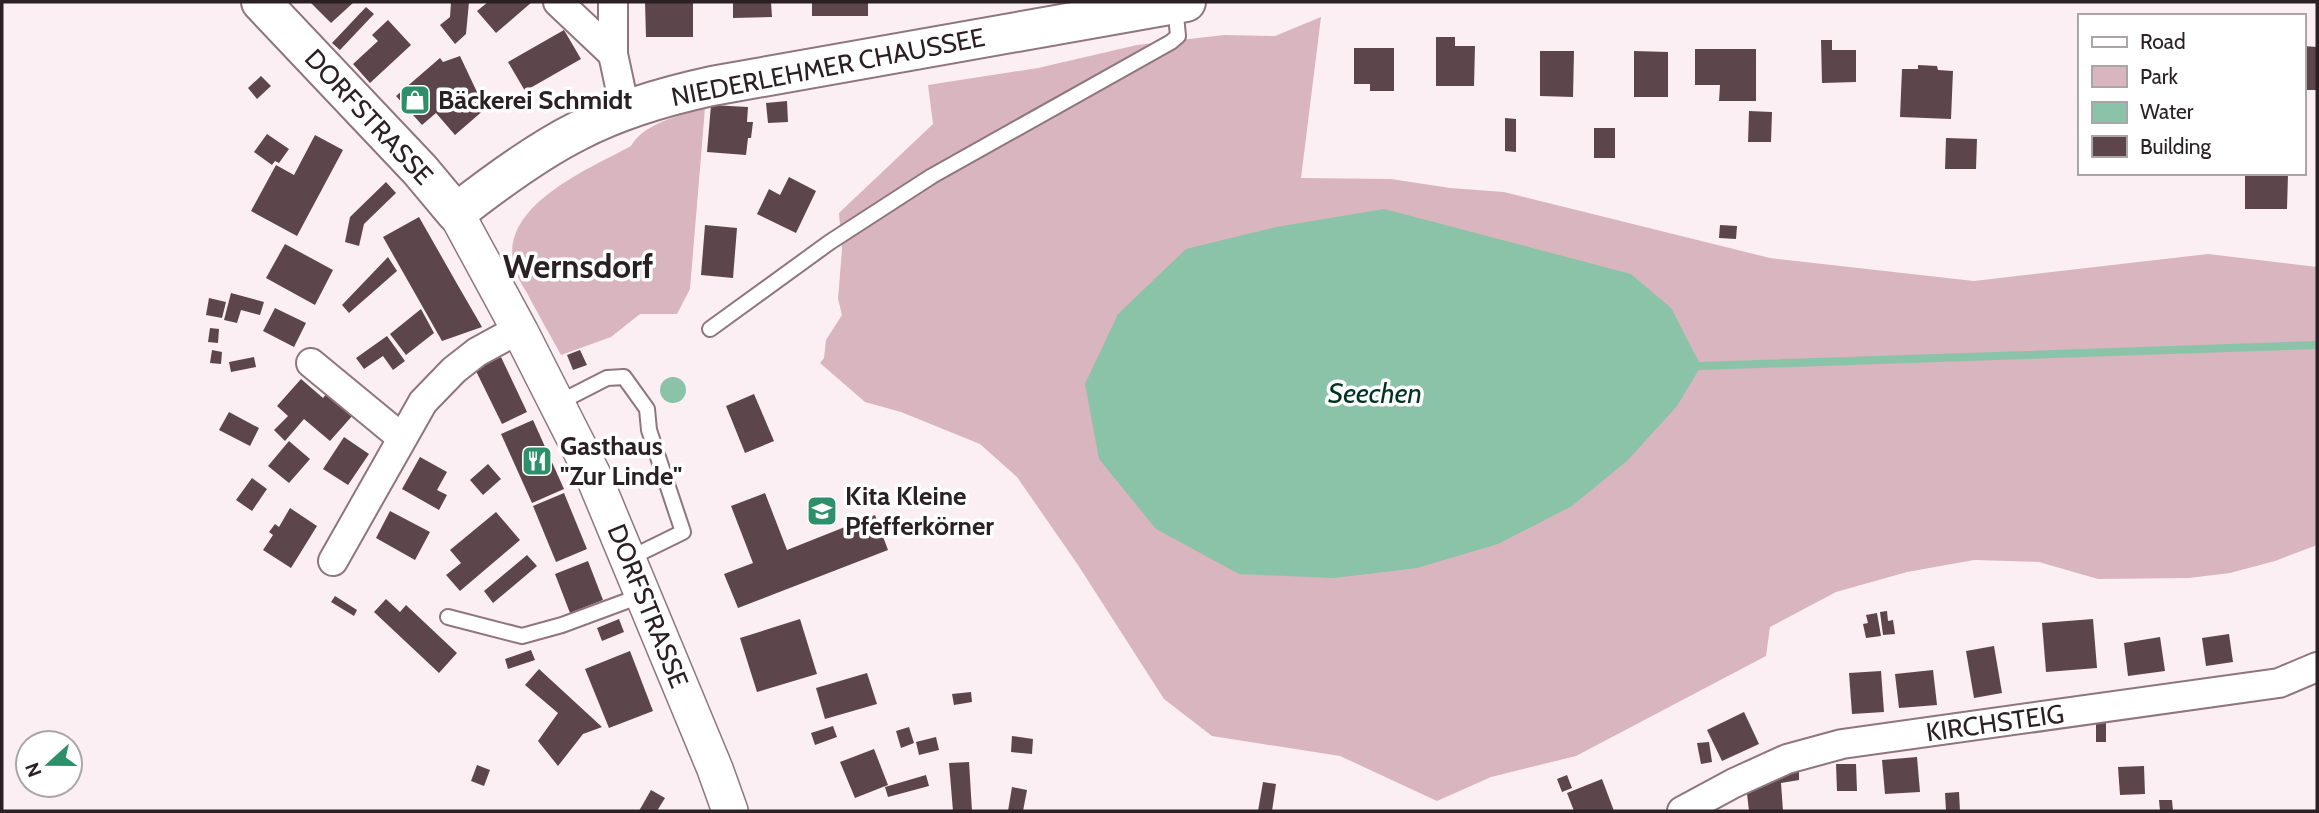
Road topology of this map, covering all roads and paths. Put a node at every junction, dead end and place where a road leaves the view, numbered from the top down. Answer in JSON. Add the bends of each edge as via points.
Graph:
{"nodes":[{"id":1,"x":261,"y":2,"type":"edge"},
{"id":2,"x":558,"y":2,"type":"edge"},
{"id":3,"x":613,"y":2,"type":"edge"},
{"id":4,"x":1180,"y":3,"type":"edge"},
{"id":5,"x":613,"y":54,"type":"junction"},
{"id":6,"x":625,"y":110,"type":"junction"},
{"id":7,"x":456,"y":213,"type":"junction"},
{"id":8,"x":519,"y":329,"type":"junction"},
{"id":9,"x":710,"y":329,"type":"dead end"},
{"id":10,"x":311,"y":363,"type":"dead end"},
{"id":11,"x":567,"y":398,"type":"junction"},
{"id":12,"x":402,"y":438,"type":"junction"},
{"id":13,"x":629,"y":558,"type":"junction"},
{"id":14,"x":333,"y":561,"type":"dead end"},
{"id":15,"x":644,"y":594,"type":"junction"},
{"id":16,"x":448,"y":617,"type":"dead end"},
{"id":17,"x":2317,"y":667,"type":"edge"},
{"id":18,"x":730,"y":811,"type":"edge"},
{"id":19,"x":1682,"y":811,"type":"edge"}],
"edges":[{"from":1,"to":7,"type":"main road","name":"DORFSTRASSE"},
{"from":2,"to":5,"type":"street"},
{"from":3,"to":5,"type":"street"},
{"from":4,"to":6,"type":"main road","name":"NIEDERLEHMER CHAUSSEE","via":[[712,86]]},
{"from":4,"to":9,"type":"lane","via":[[1178,36],[1171,42],[932,176],[830,242]]},
{"from":5,"to":6,"type":"street"},
{"from":6,"to":7,"type":"main road","name":"NIEDERLEHMER CHAUSSEE","via":[[556,143]]},
{"from":7,"to":8,"type":"street","name":"DORFSTRASSE"},
{"from":8,"to":11,"type":"street","name":"DORFSTRASSE"},
{"from":8,"to":12,"type":"street","via":[[454,370],[424,402]]},
{"from":10,"to":12,"type":"street"},
{"from":11,"to":13,"type":"street","name":"DORFSTRASSE","via":[[593,475]]},
{"from":11,"to":13,"type":"lane","via":[[607,379],[625,377],[647,409],[649,430],[683,532]]},
{"from":12,"to":14,"type":"street"},
{"from":13,"to":15,"type":"street","name":"DORFSTRASSE"},
{"from":15,"to":16,"type":"lane","via":[[522,636]]},
{"from":15,"to":18,"type":"street","name":"DORFSTRASSE"},
{"from":17,"to":19,"type":"street","name":"KIRCHSTEIG","via":[[2279,684],[1842,744],[1787,759]]}]}
